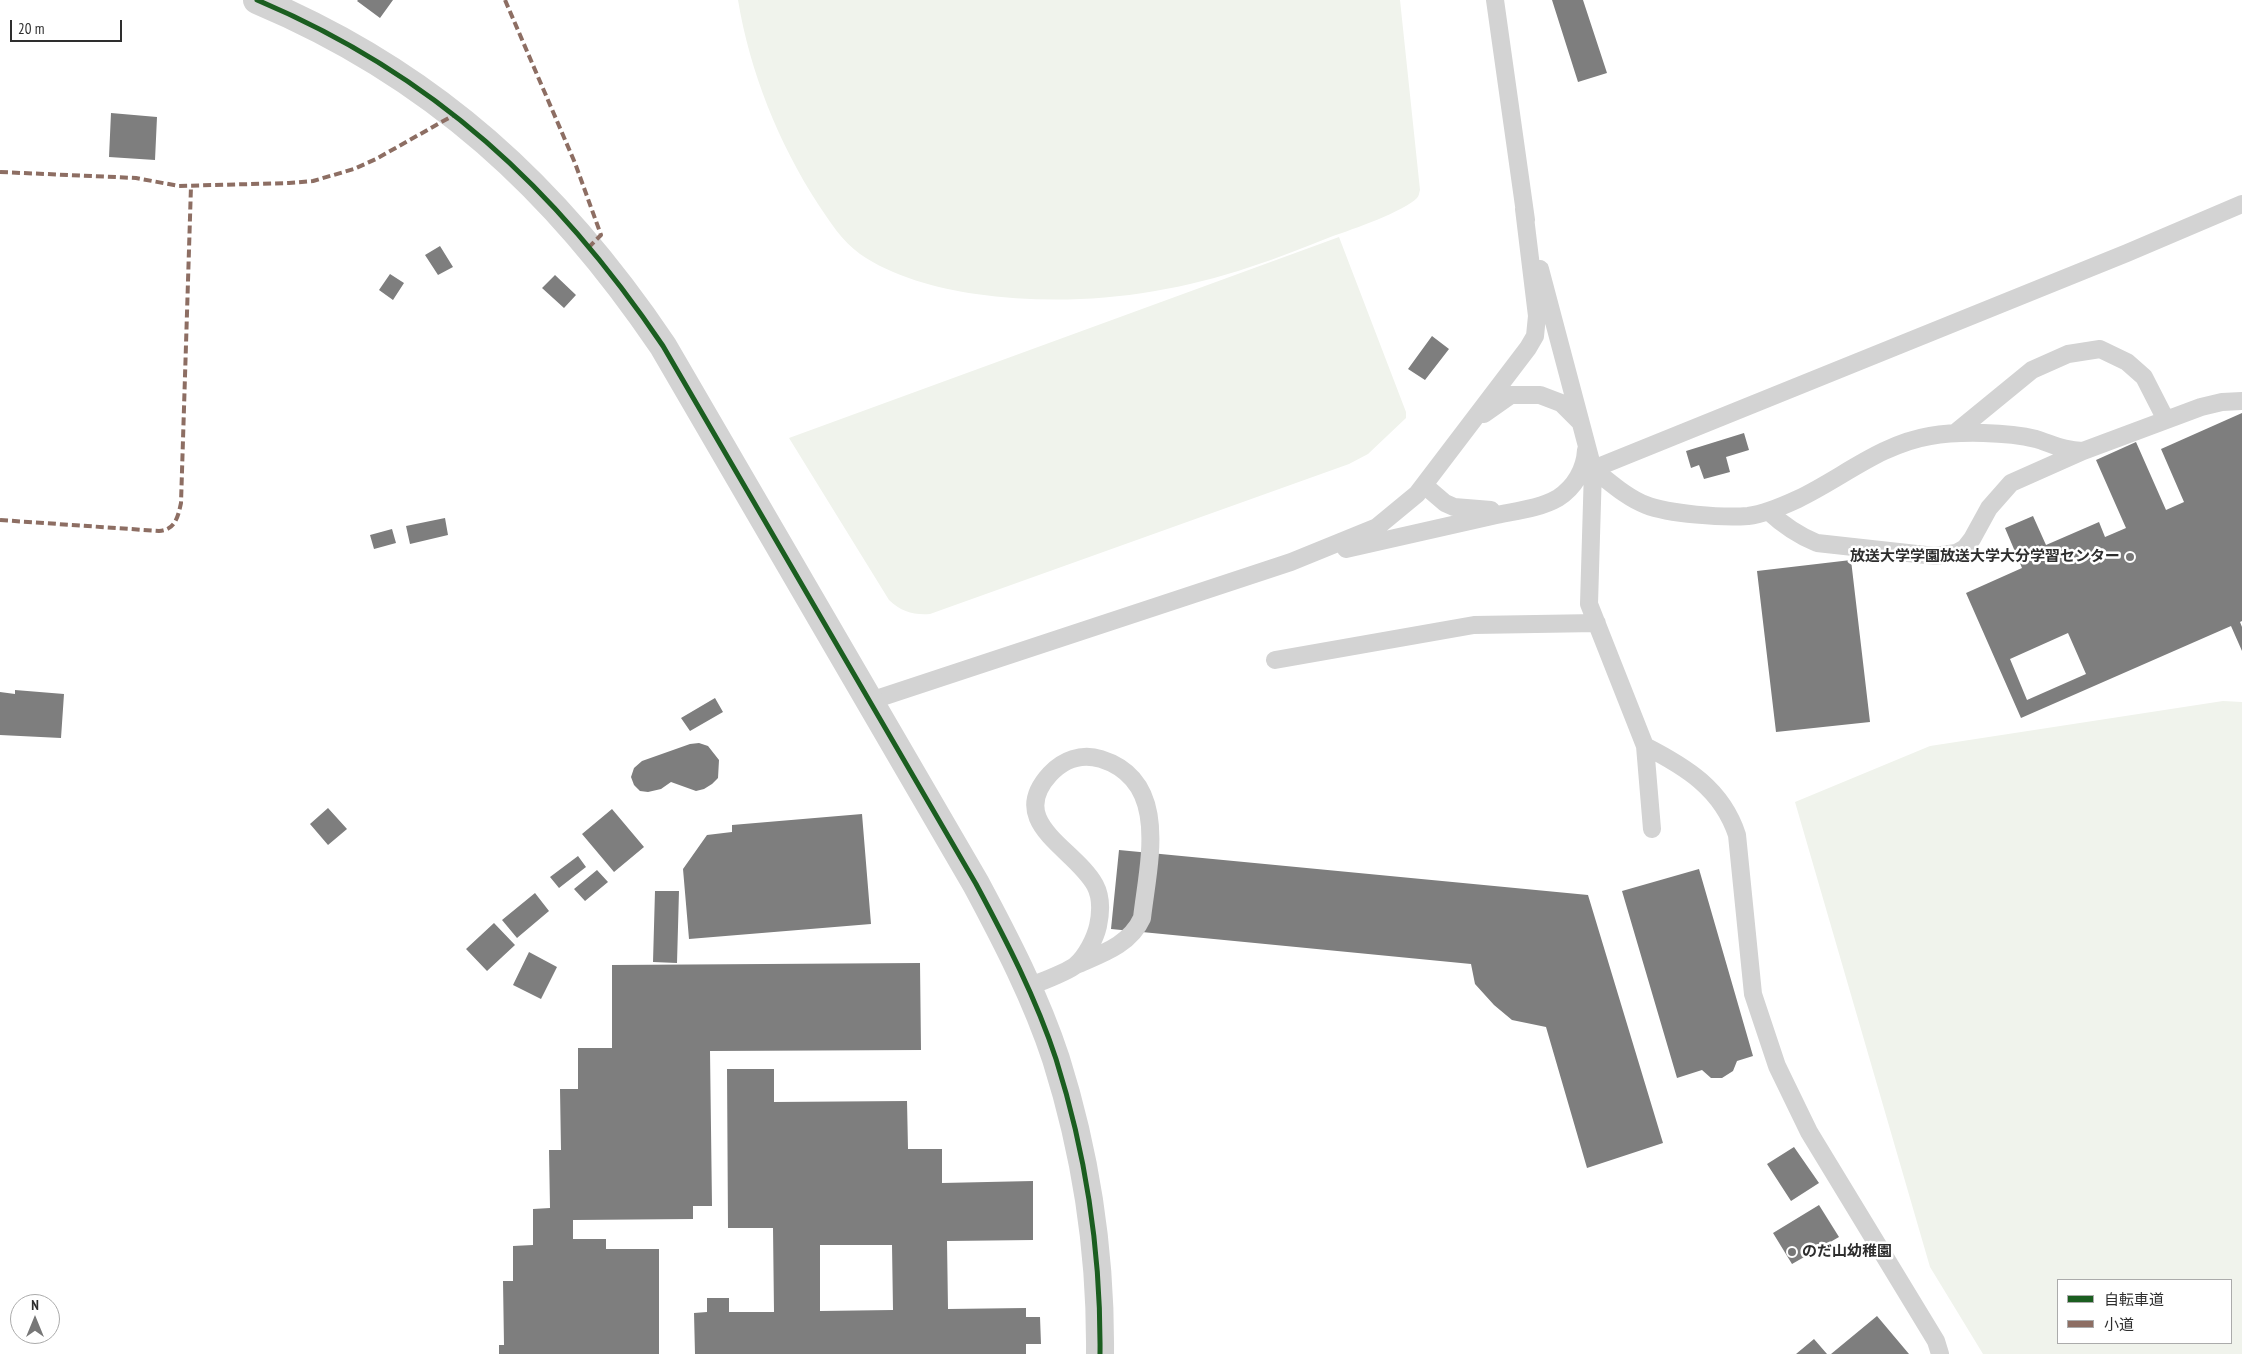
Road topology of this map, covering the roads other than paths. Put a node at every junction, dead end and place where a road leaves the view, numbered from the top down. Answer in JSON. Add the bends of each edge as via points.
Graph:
{"nodes":[{"id":1,"x":257,"y":0,"type":"edge"},
{"id":2,"x":1495,"y":0,"type":"edge"},
{"id":3,"x":2242,"y":204,"type":"edge"},
{"id":4,"x":1524,"y":209,"type":"junction"},
{"id":5,"x":2242,"y":401,"type":"edge"},
{"id":6,"x":2166,"y":420,"type":"junction"},
{"id":7,"x":1584,"y":432,"type":"junction"},
{"id":8,"x":1955,"y":433,"type":"junction"},
{"id":9,"x":1457,"y":441,"type":"junction"},
{"id":10,"x":2083,"y":451,"type":"junction"},
{"id":11,"x":1593,"y":470,"type":"junction"},
{"id":12,"x":1424,"y":485,"type":"junction"},
{"id":13,"x":1768,"y":510,"type":"junction"},
{"id":14,"x":1509,"y":512,"type":"junction"},
{"id":15,"x":1291,"y":562,"type":"junction"},
{"id":16,"x":1597,"y":623,"type":"junction"},
{"id":17,"x":1275,"y":660,"type":"dead end"},
{"id":18,"x":870,"y":701,"type":"junction"},
{"id":19,"x":1646,"y":746,"type":"junction"},
{"id":20,"x":1652,"y":829,"type":"dead end"},
{"id":21,"x":1076,"y":965,"type":"junction"},
{"id":22,"x":1028,"y":987,"type":"junction"},
{"id":23,"x":1100,"y":1354,"type":"edge"},
{"id":24,"x":1940,"y":1354,"type":"edge"}],
"edges":[{"from":1,"to":18,"type":"street","via":[[332,35],[433,98],[494,147],[576,230],[663,346]]},
{"from":2,"to":4,"type":"lane"},
{"from":3,"to":11,"type":"lane","via":[[2127,254]]},
{"from":4,"to":7,"type":"lane"},
{"from":4,"to":9,"type":"lane","via":[[1537,316],[1534,336]]},
{"from":5,"to":6,"type":"lane","via":[[2201,407]]},
{"from":6,"to":8,"type":"lane","via":[[2144,377],[2127,362],[2100,349],[2068,354],[2032,370]]},
{"from":6,"to":10,"type":"lane"},
{"from":7,"to":9,"type":"lane","via":[[1575,415],[1556,401],[1540,395],[1511,395],[1483,414]]},
{"from":7,"to":11,"type":"lane"},
{"from":7,"to":14,"type":"lane","via":[[1584,464],[1568,490],[1543,504]]},
{"from":8,"to":10,"type":"lane","via":[[2035,439],[2069,451]]},
{"from":8,"to":13,"type":"lane","via":[[1929,436],[1869,458],[1798,499]]},
{"from":9,"to":12,"type":"lane"},
{"from":10,"to":13,"type":"lane","via":[[2011,483],[1989,508],[1965,548],[1956,553],[1935,556],[1817,543],[1784,526]]},
{"from":11,"to":13,"type":"lane","via":[[1647,506],[1722,516],[1749,516]]},
{"from":11,"to":16,"type":"lane","via":[[1589,604]]},
{"from":12,"to":14,"type":"lane","via":[[1454,507]]},
{"from":12,"to":15,"type":"lane","via":[[1404,507],[1376,527]]},
{"from":14,"to":15,"type":"lane"},
{"from":15,"to":18,"type":"lane"},
{"from":16,"to":17,"type":"lane","via":[[1474,625]]},
{"from":16,"to":19,"type":"lane"},
{"from":18,"to":22,"type":"street","via":[[976,884]]},
{"from":19,"to":20,"type":"lane"},
{"from":19,"to":24,"type":"lane","via":[[1693,773],[1712,792],[1733,824],[1753,994],[1777,1066],[1809,1132],[1936,1341]]},
{"from":21,"to":21,"type":"lane","via":[[1096,936],[1100,919],[1099,896],[1086,872],[1042,827],[1035,803],[1038,789],[1058,765],[1074,758],[1092,756],[1111,762],[1139,786],[1151,820],[1151,842],[1142,918],[1137,928],[1118,945]]},
{"from":21,"to":22,"type":"lane"},
{"from":22,"to":23,"type":"street","via":[[1056,1058],[1082,1160],[1098,1266]]}]}
